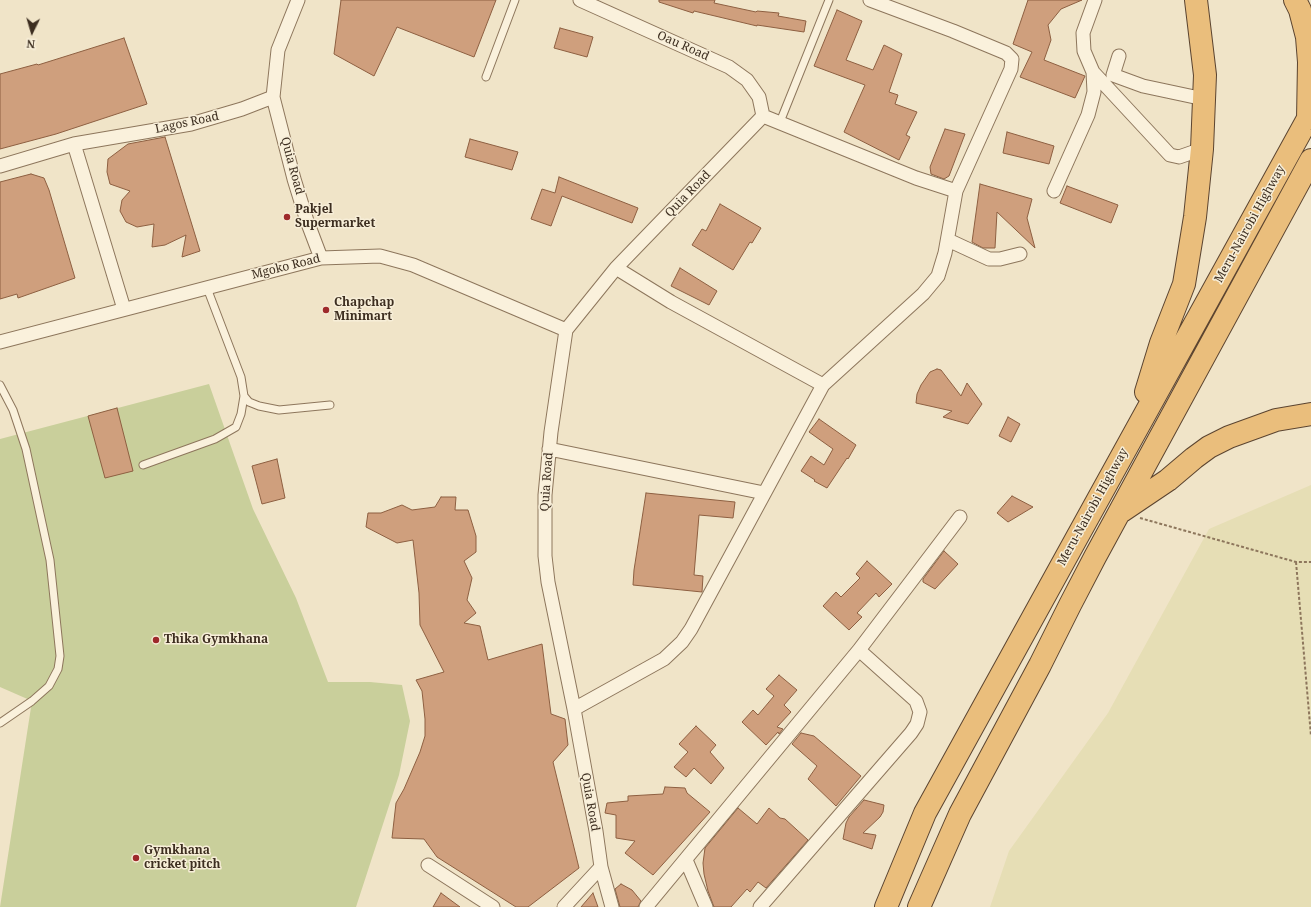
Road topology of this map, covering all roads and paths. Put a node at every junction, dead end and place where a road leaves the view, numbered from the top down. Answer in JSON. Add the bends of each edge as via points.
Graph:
{"nodes":[{"id":1,"x":298,"y":0,"type":"edge"},
{"id":2,"x":515,"y":0,"type":"edge"},
{"id":3,"x":580,"y":0,"type":"edge"},
{"id":4,"x":829,"y":0,"type":"edge"},
{"id":5,"x":870,"y":0,"type":"edge"},
{"id":6,"x":1095,"y":0,"type":"edge"},
{"id":7,"x":1196,"y":0,"type":"edge"},
{"id":8,"x":1295,"y":0,"type":"edge"},
{"id":9,"x":1119,"y":56,"type":"dead end"},
{"id":10,"x":1093,"y":72,"type":"junction"},
{"id":11,"x":486,"y":77,"type":"dead end"},
{"id":12,"x":274,"y":97,"type":"junction"},
{"id":13,"x":1204,"y":98,"type":"junction"},
{"id":14,"x":763,"y":116,"type":"junction"},
{"id":15,"x":1309,"y":116,"type":"edge"},
{"id":16,"x":780,"y":122,"type":"junction"},
{"id":17,"x":74,"y":144,"type":"junction"},
{"id":18,"x":1202,"y":150,"type":"junction"},
{"id":19,"x":1311,"y":160,"type":"edge"},
{"id":20,"x":0,"y":166,"type":"edge"},
{"id":21,"x":956,"y":191,"type":"junction"},
{"id":22,"x":1054,"y":191,"type":"dead end"},
{"id":23,"x":948,"y":240,"type":"junction"},
{"id":24,"x":1020,"y":254,"type":"dead end"},
{"id":25,"x":321,"y":258,"type":"junction"},
{"id":26,"x":616,"y":268,"type":"junction"},
{"id":27,"x":207,"y":288,"type":"junction"},
{"id":28,"x":124,"y":309,"type":"junction"},
{"id":29,"x":566,"y":330,"type":"junction"},
{"id":30,"x":0,"y":342,"type":"edge"},
{"id":31,"x":0,"y":385,"type":"edge"},
{"id":32,"x":823,"y":385,"type":"junction"},
{"id":33,"x":244,"y":396,"type":"junction"},
{"id":34,"x":330,"y":405,"type":"dead end"},
{"id":35,"x":1311,"y":414,"type":"edge"},
{"id":36,"x":1130,"y":439,"type":"junction"},
{"id":37,"x":549,"y":448,"type":"junction"},
{"id":38,"x":143,"y":465,"type":"dead end"},
{"id":39,"x":764,"y":493,"type":"junction"},
{"id":40,"x":1120,"y":513,"type":"junction"},
{"id":41,"x":960,"y":517,"type":"dead end"},
{"id":42,"x":1296,"y":562,"type":"junction"},
{"id":43,"x":1311,"y":562,"type":"edge"},
{"id":44,"x":859,"y":650,"type":"junction"},
{"id":45,"x":574,"y":709,"type":"junction"},
{"id":46,"x":0,"y":723,"type":"edge"},
{"id":47,"x":1311,"y":736,"type":"edge"},
{"id":48,"x":686,"y":860,"type":"junction"},
{"id":49,"x":428,"y":865,"type":"dead end"},
{"id":50,"x":601,"y":867,"type":"junction"},
{"id":51,"x":493,"y":907,"type":"edge"},
{"id":52,"x":564,"y":907,"type":"edge"},
{"id":53,"x":612,"y":907,"type":"edge"},
{"id":54,"x":646,"y":907,"type":"edge"},
{"id":55,"x":706,"y":907,"type":"edge"},
{"id":56,"x":760,"y":907,"type":"edge"},
{"id":57,"x":886,"y":907,"type":"edge"},
{"id":58,"x":919,"y":907,"type":"edge"}],
"edges":[{"from":1,"to":12,"type":"street","via":[[278,50]]},
{"from":2,"to":11,"type":"lane"},
{"from":3,"to":14,"type":"street","name":"Oau Road","via":[[729,67],[747,80],[759,97]]},
{"from":4,"to":16,"type":"lane"},
{"from":5,"to":21,"type":"street","via":[[999,50],[1012,60],[1011,69]]},
{"from":6,"to":10,"type":"street","via":[[1083,33],[1084,51]]},
{"from":7,"to":13,"type":"highway","via":[[1205,75]]},
{"from":8,"to":15,"type":"highway","via":[[1307,37]]},
{"from":9,"to":13,"type":"street","via":[[1113,76],[1143,86]]},
{"from":10,"to":18,"type":"street","via":[[1170,155],[1178,157]]},
{"from":10,"to":22,"type":"street","via":[[1094,92],[1088,115]]},
{"from":12,"to":17,"type":"street","name":"Lagos Road","via":[[191,124]]},
{"from":12,"to":25,"type":"street","name":"Quia Road","via":[[294,179]]},
{"from":13,"to":18,"type":"highway"},
{"from":14,"to":16,"type":"street"},
{"from":14,"to":26,"type":"street","name":"Quia Road"},
{"from":15,"to":36,"type":"highway","name":"Meru-Nairobi Highway"},
{"from":16,"to":21,"type":"street","via":[[916,178]]},
{"from":17,"to":20,"type":"street","name":"Lagos Road"},
{"from":17,"to":28,"type":"street"},
{"from":18,"to":36,"type":"highway","via":[[1195,218],[1184,284]]},
{"from":19,"to":40,"type":"highway","name":"Meru-Nairobi Highway"},
{"from":21,"to":23,"type":"street"},
{"from":23,"to":24,"type":"street","via":[[989,258],[1000,260]]},
{"from":23,"to":32,"type":"street","via":[[938,276],[923,294]]},
{"from":25,"to":27,"type":"street","name":"Mgoko Road"},
{"from":25,"to":29,"type":"street","name":"Mgoko Road","via":[[380,256],[413,265]]},
{"from":26,"to":29,"type":"street","name":"Quia Road"},
{"from":26,"to":32,"type":"street","via":[[671,302]]},
{"from":27,"to":28,"type":"street","name":"Mgoko Road"},
{"from":27,"to":33,"type":"lane","via":[[241,377]]},
{"from":28,"to":30,"type":"street","name":"Mgoko Road"},
{"from":29,"to":37,"type":"street","name":"Quia Road"},
{"from":31,"to":46,"type":"lane","via":[[13,410],[26,450],[49,553],[60,656],[58,669],[49,686]]},
{"from":32,"to":39,"type":"street"},
{"from":33,"to":34,"type":"lane","via":[[249,402],[279,410]]},
{"from":33,"to":38,"type":"lane","via":[[236,427],[215,439]]},
{"from":35,"to":40,"type":"highway","via":[[1276,420],[1209,446],[1168,480]]},
{"from":36,"to":57,"type":"highway","name":"Meru-Nairobi Highway","via":[[924,813]]},
{"from":37,"to":39,"type":"street"},
{"from":37,"to":45,"type":"street","name":"Quia Road","via":[[545,495],[545,556]]},
{"from":39,"to":45,"type":"street","via":[[682,642],[664,659]]},
{"from":40,"to":42,"type":"path"},
{"from":40,"to":58,"type":"highway","name":"Meru-Nairobi Highway","via":[[960,814]]},
{"from":41,"to":44,"type":"street"},
{"from":42,"to":43,"type":"path"},
{"from":42,"to":47,"type":"path"},
{"from":44,"to":48,"type":"street"},
{"from":44,"to":56,"type":"street","via":[[916,701],[920,712],[917,724]]},
{"from":45,"to":50,"type":"street","name":"Quia Road"},
{"from":48,"to":54,"type":"street"},
{"from":48,"to":55,"type":"street"},
{"from":49,"to":51,"type":"street"},
{"from":50,"to":52,"type":"street"},
{"from":50,"to":53,"type":"street","name":"Quia Road"}]}
